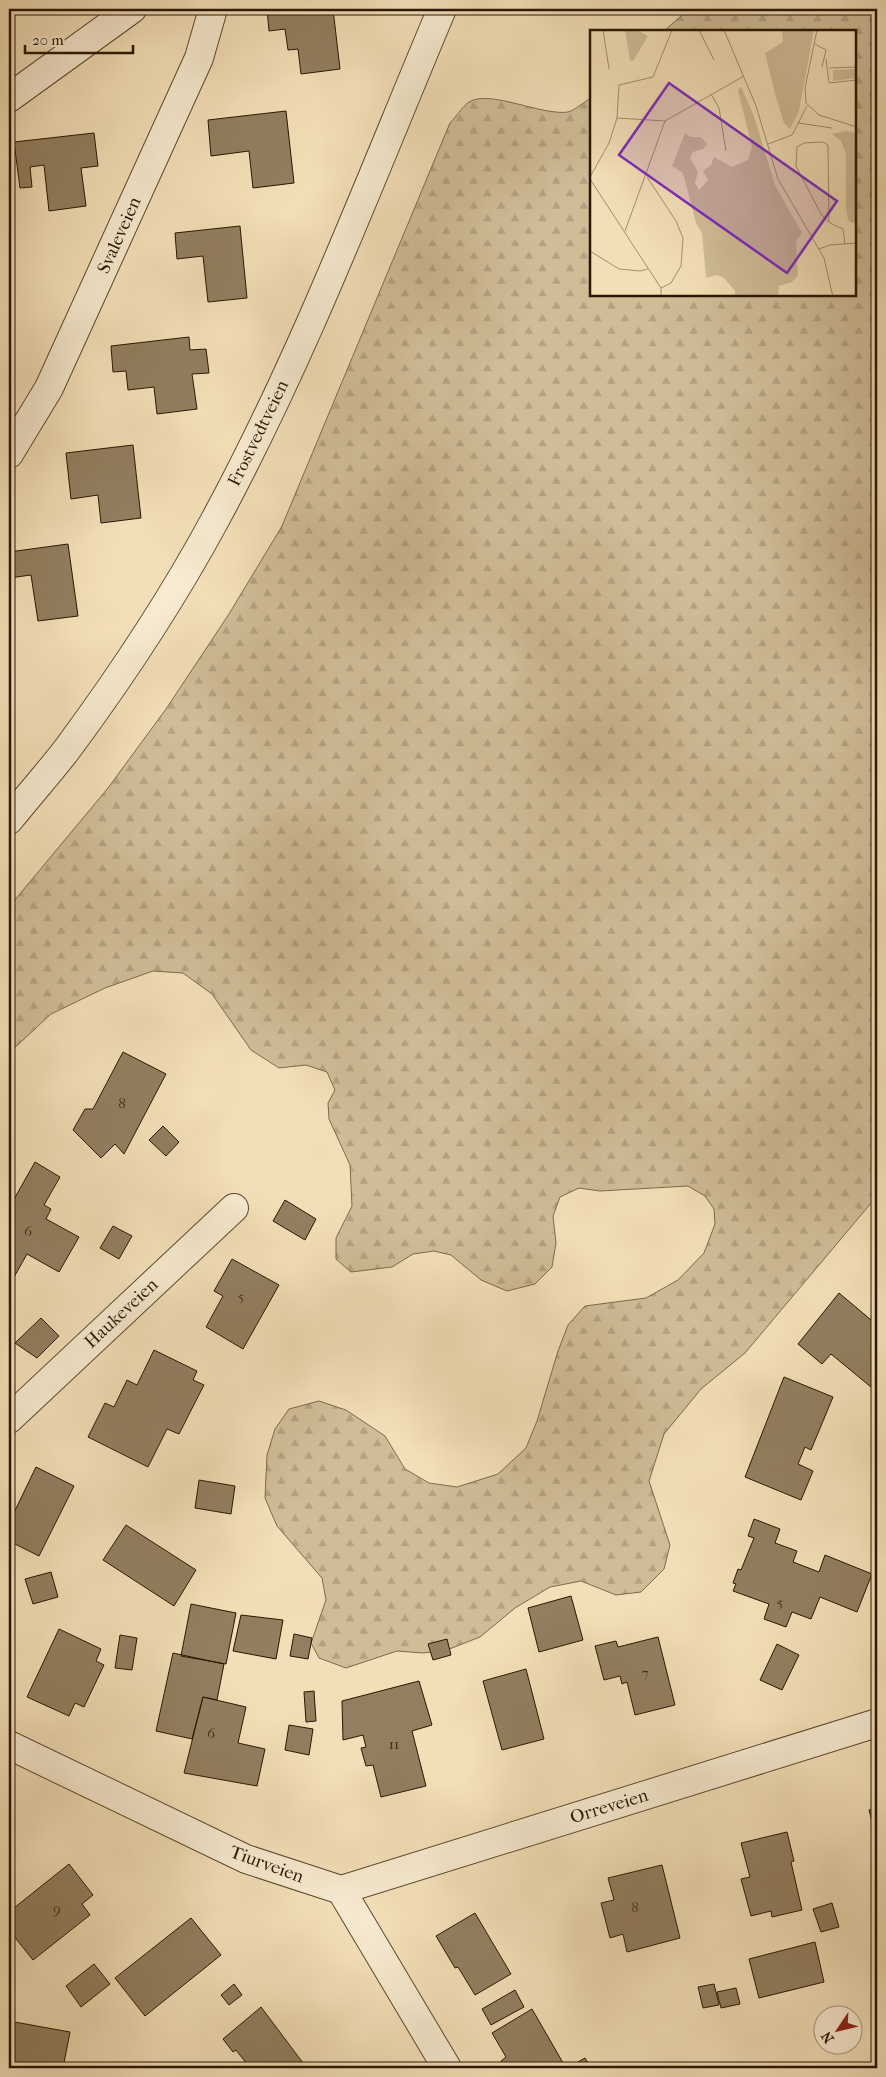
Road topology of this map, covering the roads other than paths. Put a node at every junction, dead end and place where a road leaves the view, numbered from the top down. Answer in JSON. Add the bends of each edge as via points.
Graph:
{"nodes":[{"id":1,"x":132,"y":9,"type":"edge"},
{"id":2,"x":213,"y":9,"type":"edge"},
{"id":3,"x":442,"y":9,"type":"edge"},
{"id":4,"x":9,"y":98,"type":"edge"},
{"id":5,"x":9,"y":454,"type":"edge"},
{"id":6,"x":9,"y":820,"type":"edge"},
{"id":7,"x":234,"y":1208,"type":"dead end"},
{"id":8,"x":9,"y":1419,"type":"edge"},
{"id":9,"x":877,"y":1723,"type":"edge"},
{"id":10,"x":9,"y":1745,"type":"edge"},
{"id":11,"x":341,"y":1890,"type":"junction"},
{"id":12,"x":447,"y":2068,"type":"edge"}],
"edges":[{"from":1,"to":4,"type":"street"},
{"from":2,"to":5,"type":"street","name":"Svaleveien","via":[[199,58],[49,388]]},
{"from":3,"to":6,"type":"street","name":"Frostvedtveien","via":[[305,336],[216,518],[160,614],[117,679],[66,750]]},
{"from":7,"to":8,"type":"street","name":"Haukeveien"},
{"from":9,"to":11,"type":"street","name":"Orreveien"},
{"from":10,"to":11,"type":"street","name":"Tiurveien","via":[[246,1859]]},
{"from":11,"to":12,"type":"street"}]}
